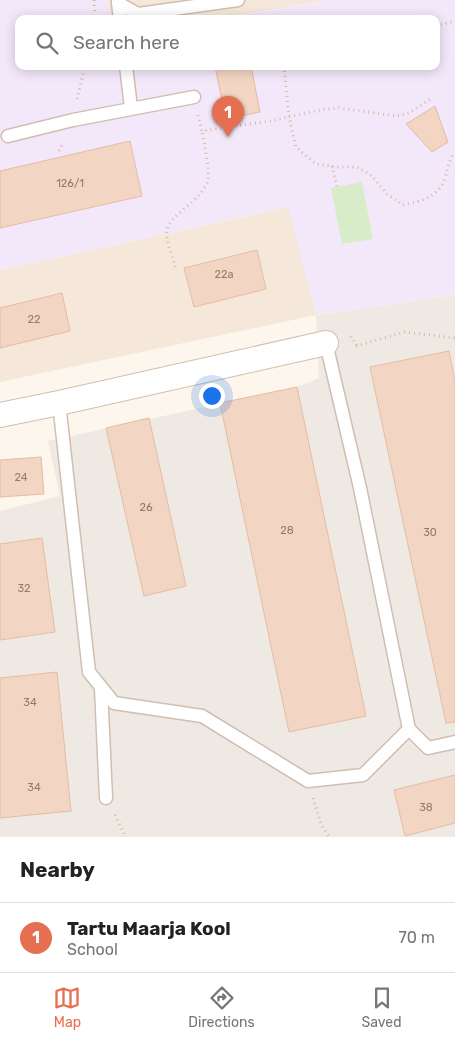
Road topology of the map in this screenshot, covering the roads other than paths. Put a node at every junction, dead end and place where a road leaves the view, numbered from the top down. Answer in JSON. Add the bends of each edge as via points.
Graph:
{"nodes":[{"id":1,"x":238,"y":0,"type":"edge"},
{"id":2,"x":118,"y":1,"type":"edge"},
{"id":3,"x":120,"y":15,"type":"edge"},
{"id":4,"x":126,"y":70,"type":"edge"},
{"id":5,"x":194,"y":97,"type":"road end"},
{"id":6,"x":131,"y":108,"type":"junction"},
{"id":7,"x":8,"y":136,"type":"dead end"},
{"id":8,"x":326,"y":343,"type":"joint"},
{"id":9,"x":59,"y":403,"type":"junction"},
{"id":10,"x":0,"y":415,"type":"edge"},
{"id":11,"x":102,"y":688,"type":"junction"},
{"id":12,"x":409,"y":728,"type":"junction"},
{"id":13,"x":455,"y":742,"type":"edge"},
{"id":14,"x":106,"y":798,"type":"road end"}],
"edges":[{"from":1,"to":2,"type":"lane","via":[[138,14]]},
{"from":2,"to":3,"type":"lane"},
{"from":4,"to":6,"type":"lane"},
{"from":5,"to":6,"type":"lane"},
{"from":6,"to":7,"type":"lane"},
{"from":8,"to":9,"type":"street"},
{"from":8,"to":12,"type":"lane","via":[[360,488]]},
{"from":9,"to":10,"type":"street"},
{"from":9,"to":11,"type":"lane","via":[[89,672]]},
{"from":11,"to":12,"type":"lane","via":[[114,703],[202,716],[308,781],[363,775]]},
{"from":11,"to":14,"type":"lane"},
{"from":12,"to":13,"type":"lane","via":[[428,748]]}]}
